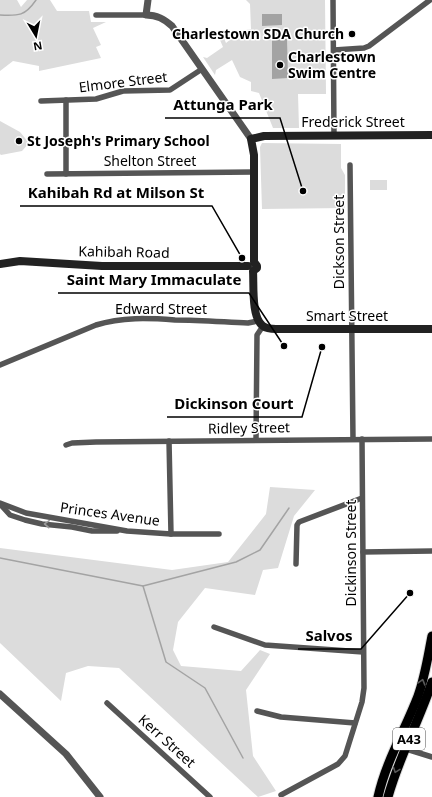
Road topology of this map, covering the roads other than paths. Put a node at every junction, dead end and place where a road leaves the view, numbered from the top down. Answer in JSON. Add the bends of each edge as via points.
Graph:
{"nodes":[{"id":1,"x":148,"y":0,"type":"edge"},
{"id":2,"x":333,"y":0,"type":"edge"},
{"id":3,"x":430,"y":0,"type":"edge"},
{"id":4,"x":96,"y":15,"type":"dead end"},
{"id":5,"x":146,"y":15,"type":"junction"},
{"id":6,"x":334,"y":50,"type":"junction"},
{"id":7,"x":202,"y":69,"type":"junction"},
{"id":8,"x":66,"y":100,"type":"junction"},
{"id":9,"x":42,"y":101,"type":"dead end"},
{"id":10,"x":432,"y":135,"type":"edge"},
{"id":11,"x":334,"y":136,"type":"junction"},
{"id":12,"x":251,"y":139,"type":"junction"},
{"id":13,"x":350,"y":165,"type":"dead end"},
{"id":14,"x":254,"y":172,"type":"junction"},
{"id":15,"x":47,"y":174,"type":"dead end"},
{"id":16,"x":66,"y":174,"type":"junction"},
{"id":17,"x":0,"y":264,"type":"edge"},
{"id":18,"x":252,"y":266,"type":"junction"},
{"id":19,"x":260,"y":324,"type":"junction"},
{"id":20,"x":351,"y":329,"type":"junction"},
{"id":21,"x":432,"y":329,"type":"edge"},
{"id":22,"x":0,"y":365,"type":"edge"},
{"id":23,"x":353,"y":439,"type":"junction"},
{"id":24,"x":362,"y":439,"type":"junction"},
{"id":25,"x":432,"y":439,"type":"edge"},
{"id":26,"x":256,"y":440,"type":"junction"},
{"id":27,"x":170,"y":441,"type":"junction"},
{"id":28,"x":66,"y":445,"type":"dead end"},
{"id":29,"x":362,"y":498,"type":"junction"},
{"id":30,"x":0,"y":504,"type":"edge"},
{"id":31,"x":171,"y":534,"type":"junction"},
{"id":32,"x":219,"y":534,"type":"dead end"},
{"id":33,"x":432,"y":551,"type":"edge"},
{"id":34,"x":363,"y":552,"type":"junction"},
{"id":35,"x":296,"y":564,"type":"dead end"},
{"id":36,"x":214,"y":627,"type":"dead end"},
{"id":37,"x":432,"y":636,"type":"edge"},
{"id":38,"x":363,"y":652,"type":"junction"},
{"id":39,"x":432,"y":682,"type":"edge"},
{"id":40,"x":0,"y":694,"type":"edge"},
{"id":41,"x":107,"y":703,"type":"dead end"},
{"id":42,"x":257,"y":711,"type":"dead end"},
{"id":43,"x":355,"y":723,"type":"junction"},
{"id":44,"x":396,"y":745,"type":"junction"},
{"id":45,"x":405,"y":748,"type":"junction"},
{"id":46,"x":432,"y":756,"type":"edge"},
{"id":47,"x":281,"y":795,"type":"dead end"},
{"id":48,"x":100,"y":797,"type":"edge"},
{"id":49,"x":210,"y":797,"type":"edge"},
{"id":50,"x":378,"y":797,"type":"edge"},
{"id":51,"x":388,"y":797,"type":"edge"}],
"edges":[{"from":1,"to":5,"type":"street"},
{"from":2,"to":6,"type":"street"},
{"from":3,"to":6,"type":"street","via":[[369,46]]},
{"from":4,"to":5,"type":"street"},
{"from":5,"to":7,"type":"street","via":[[164,19],[172,26]]},
{"from":6,"to":11,"type":"street"},
{"from":7,"to":8,"type":"street","name":"Elmore Street","via":[[170,90],[126,91],[96,99]]},
{"from":7,"to":12,"type":"street"},
{"from":8,"to":9,"type":"street","name":"Elmore Street"},
{"from":8,"to":16,"type":"street"},
{"from":10,"to":11,"type":"main road","name":"Frederick Street"},
{"from":11,"to":12,"type":"main road","name":"Frederick Street","via":[[264,136]]},
{"from":12,"to":14,"type":"main road"},
{"from":13,"to":20,"type":"street","name":"Dickson Street"},
{"from":14,"to":16,"type":"street","name":"Shelton Street"},
{"from":14,"to":18,"type":"main road"},
{"from":15,"to":16,"type":"street","name":"Shelton Street"},
{"from":17,"to":18,"type":"main road","name":"Kahibah Road","via":[[20,261],[102,266]]},
{"from":18,"to":19,"type":"main road","via":[[254,305]]},
{"from":19,"to":20,"type":"main road","name":"Smart Street","via":[[276,329]]},
{"from":19,"to":22,"type":"street","name":"Edward Street","via":[[123,319],[96,326]]},
{"from":19,"to":26,"type":"street","via":[[257,335]]},
{"from":20,"to":21,"type":"main road","name":"Smart Street"},
{"from":20,"to":23,"type":"street","name":"Dickson Street"},
{"from":23,"to":24,"type":"street","name":"Ridley Street"},
{"from":23,"to":26,"type":"street","name":"Ridley Street"},
{"from":24,"to":25,"type":"street","name":"Ridley Street"},
{"from":24,"to":29,"type":"street","name":"Dickinson Street"},
{"from":26,"to":27,"type":"street","name":"Ridley Street"},
{"from":27,"to":28,"type":"street","name":"Ridley Street"},
{"from":27,"to":31,"type":"street"},
{"from":29,"to":34,"type":"street","name":"Dickinson Street"},
{"from":29,"to":35,"type":"street","via":[[299,522]]},
{"from":30,"to":31,"type":"street","name":"Princes Avenue","via":[[26,513],[127,531]]},
{"from":31,"to":32,"type":"street","name":"Princes Avenue"},
{"from":33,"to":34,"type":"street"},
{"from":34,"to":38,"type":"street","name":"Dickinson Street"},
{"from":36,"to":38,"type":"street","via":[[265,645]]},
{"from":44,"to":37,"type":"highway","number":"A43","one_way":true,"via":[[418,695]]},
{"from":38,"to":43,"type":"street","name":"Dickinson Street","via":[[364,688]]},
{"from":39,"to":45,"type":"highway","number":"A43"},
{"from":40,"to":48,"type":"street","via":[[66,754]]},
{"from":41,"to":49,"type":"street","name":"Kerr Street"},
{"from":42,"to":43,"type":"street","via":[[281,717]]},
{"from":43,"to":47,"type":"street","name":"Dickinson Street","via":[[345,756],[338,764]]},
{"from":44,"to":45,"type":"street"},
{"from":44,"to":50,"type":"highway","number":"A43"},
{"from":45,"to":46,"type":"street"},
{"from":45,"to":51,"type":"highway","number":"A43","one_way":true}]}
